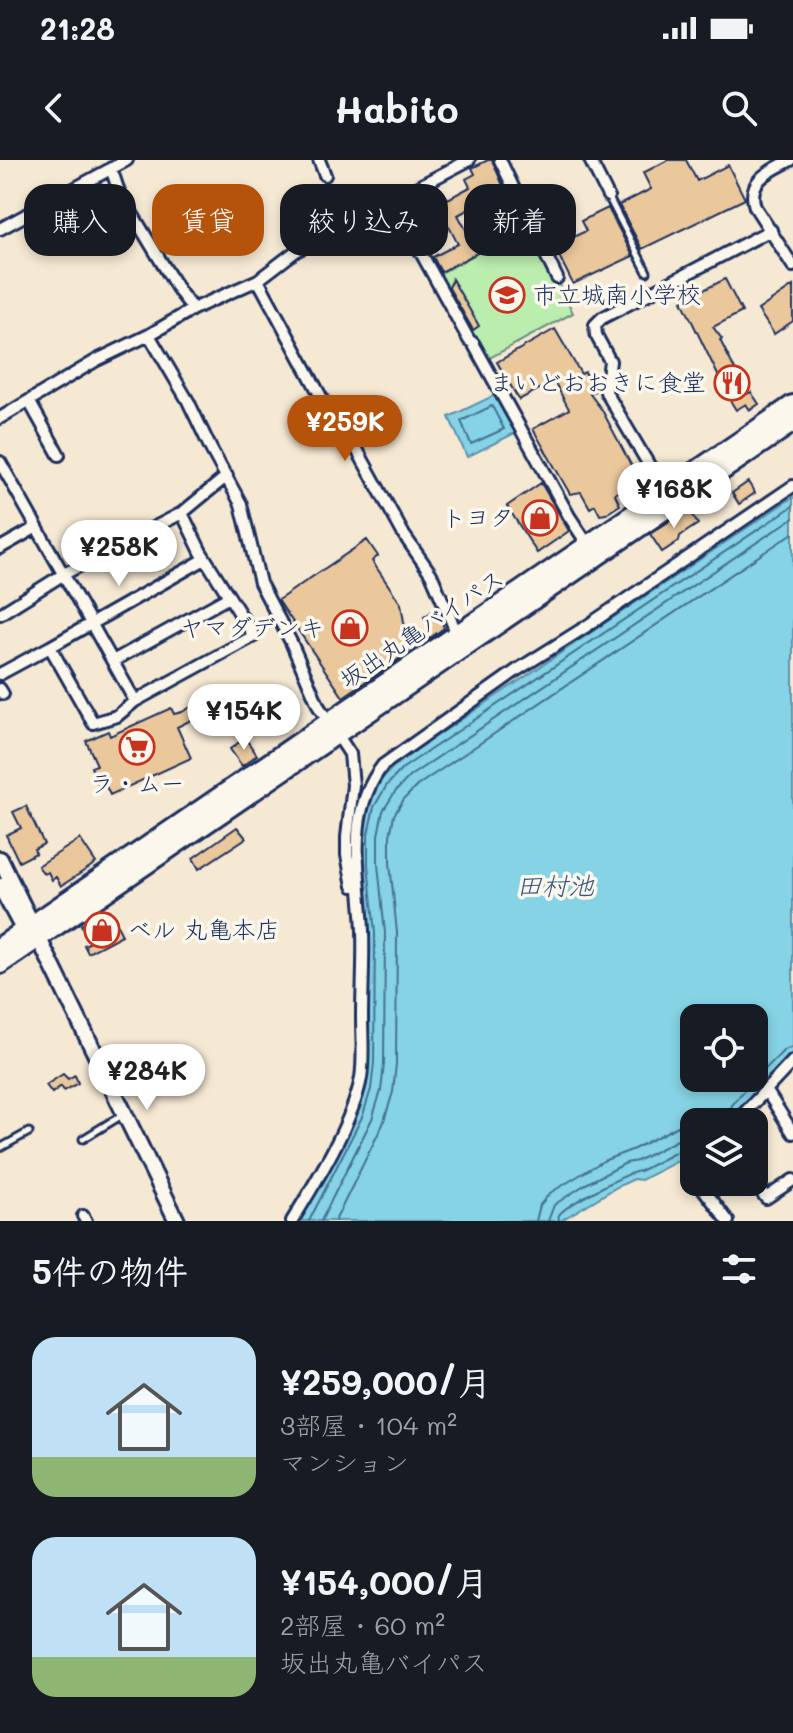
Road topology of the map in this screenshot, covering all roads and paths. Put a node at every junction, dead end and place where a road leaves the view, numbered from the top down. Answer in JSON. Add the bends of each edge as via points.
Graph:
{"nodes":[{"id":1,"x":127,"y":160,"type":"edge"},
{"id":2,"x":319,"y":160,"type":"edge"},
{"id":3,"x":469,"y":160,"type":"edge"},
{"id":4,"x":500,"y":160,"type":"edge"},
{"id":5,"x":590,"y":160,"type":"edge"},
{"id":6,"x":791,"y":160,"type":"edge"},
{"id":7,"x":111,"y":168,"type":"junction"},
{"id":8,"x":325,"y":175,"type":"dead end"},
{"id":9,"x":423,"y":184,"type":"edge"},
{"id":10,"x":608,"y":196,"type":"joint"},
{"id":11,"x":0,"y":229,"type":"edge"},
{"id":12,"x":771,"y":230,"type":"junction"},
{"id":13,"x":289,"y":256,"type":"edge"},
{"id":14,"x":423,"y":256,"type":"edge"},
{"id":15,"x":793,"y":266,"type":"edge"},
{"id":16,"x":647,"y":272,"type":"dead end"},
{"id":17,"x":557,"y":278,"type":"dead end"},
{"id":18,"x":258,"y":280,"type":"junction"},
{"id":19,"x":193,"y":309,"type":"junction"},
{"id":20,"x":149,"y":335,"type":"junction"},
{"id":21,"x":29,"y":401,"type":"junction"},
{"id":22,"x":793,"y":405,"type":"edge"},
{"id":23,"x":0,"y":418,"type":"edge"},
{"id":24,"x":793,"y":422,"type":"edge"},
{"id":25,"x":59,"y":455,"type":"dead end"},
{"id":26,"x":0,"y":462,"type":"edge"},
{"id":27,"x":227,"y":476,"type":"junction"},
{"id":28,"x":5,"y":483,"type":"edge"},
{"id":29,"x":793,"y":486,"type":"edge"},
{"id":30,"x":668,"y":498,"type":"junction"},
{"id":31,"x":182,"y":513,"type":"junction"},
{"id":32,"x":37,"y":527,"type":"junction"},
{"id":33,"x":588,"y":545,"type":"junction"},
{"id":34,"x":0,"y":548,"type":"edge"},
{"id":35,"x":205,"y":559,"type":"junction"},
{"id":36,"x":64,"y":574,"type":"junction"},
{"id":37,"x":229,"y":597,"type":"junction"},
{"id":38,"x":0,"y":614,"type":"edge"},
{"id":39,"x":91,"y":623,"type":"junction"},
{"id":40,"x":457,"y":634,"type":"junction"},
{"id":41,"x":50,"y":647,"type":"junction"},
{"id":42,"x":113,"y":661,"type":"junction"},
{"id":43,"x":0,"y":674,"type":"edge"},
{"id":44,"x":135,"y":701,"type":"junction"},
{"id":45,"x":333,"y":728,"type":"junction"},
{"id":46,"x":0,"y":859,"type":"edge"},
{"id":47,"x":0,"y":886,"type":"edge"},
{"id":48,"x":360,"y":900,"type":"junction"},
{"id":49,"x":32,"y":931,"type":"junction"},
{"id":50,"x":0,"y":947,"type":"edge"},
{"id":51,"x":0,"y":964,"type":"edge"},
{"id":52,"x":793,"y":1061,"type":"edge"},
{"id":53,"x":768,"y":1088,"type":"edge"},
{"id":54,"x":764,"y":1092,"type":"edge"},
{"id":55,"x":767,"y":1092,"type":"edge"},
{"id":56,"x":749,"y":1108,"type":"edge"},
{"id":57,"x":126,"y":1112,"type":"junction"},
{"id":58,"x":29,"y":1132,"type":"dead end"},
{"id":59,"x":793,"y":1133,"type":"edge"},
{"id":60,"x":83,"y":1139,"type":"dead end"},
{"id":61,"x":0,"y":1148,"type":"edge"},
{"id":62,"x":793,"y":1180,"type":"edge"},
{"id":63,"x":708,"y":1196,"type":"edge"},
{"id":64,"x":764,"y":1196,"type":"edge"},
{"id":65,"x":177,"y":1221,"type":"edge"},
{"id":66,"x":292,"y":1221,"type":"edge"},
{"id":67,"x":728,"y":1221,"type":"edge"}],
"edges":[{"from":1,"to":7,"type":"street"},
{"from":2,"to":8,"type":"street"},
{"from":3,"to":9,"type":"street"},
{"from":4,"to":17,"type":"street"},
{"from":5,"to":10,"type":"street"},
{"from":6,"to":12,"type":"street","via":[[762,176],[753,189],[755,207]]},
{"from":7,"to":11,"type":"street"},
{"from":7,"to":19,"type":"street","via":[[119,192]]},
{"from":10,"to":16,"type":"lane"},
{"from":12,"to":15,"type":"street"},
{"from":12,"to":30,"type":"street","via":[[595,325],[610,361],[606,392]]},
{"from":13,"to":18,"type":"street"},
{"from":14,"to":33,"type":"street"},
{"from":18,"to":19,"type":"street"},
{"from":18,"to":40,"type":"street","via":[[326,406],[349,435],[431,574]]},
{"from":19,"to":20,"type":"street"},
{"from":20,"to":21,"type":"street"},
{"from":20,"to":27,"type":"street"},
{"from":21,"to":23,"type":"street"},
{"from":21,"to":25,"type":"street"},
{"from":22,"to":30,"type":"highway","name":"坂出丸亀バイパス"},
{"from":24,"to":30,"type":"highway","name":"坂出丸亀バイパス"},
{"from":26,"to":28,"type":"street"},
{"from":27,"to":31,"type":"street"},
{"from":27,"to":45,"type":"street","via":[[241,504],[260,583]]},
{"from":28,"to":32,"type":"street"},
{"from":29,"to":48,"type":"street","via":[[383,765],[359,825],[355,850]]},
{"from":30,"to":33,"type":"highway","name":"坂出丸亀バイパス"},
{"from":30,"to":45,"type":"highway","name":"坂出丸亀バイパス"},
{"from":31,"to":35,"type":"street"},
{"from":31,"to":36,"type":"street"},
{"from":32,"to":34,"type":"street"},
{"from":32,"to":36,"type":"street"},
{"from":33,"to":40,"type":"highway","name":"坂出丸亀バイパス"},
{"from":35,"to":37,"type":"street"},
{"from":35,"to":39,"type":"street"},
{"from":36,"to":38,"type":"street"},
{"from":36,"to":39,"type":"street"},
{"from":37,"to":42,"type":"street"},
{"from":37,"to":44,"type":"street","via":[[254,636]]},
{"from":39,"to":41,"type":"street"},
{"from":39,"to":42,"type":"street"},
{"from":40,"to":45,"type":"highway","name":"坂出丸亀バイパス"},
{"from":41,"to":43,"type":"street"},
{"from":41,"to":44,"type":"street","via":[[93,723],[117,716]]},
{"from":42,"to":44,"type":"street"},
{"from":45,"to":48,"type":"street","via":[[353,765],[347,855]]},
{"from":45,"to":49,"type":"highway","name":"坂出丸亀バイパス"},
{"from":46,"to":49,"type":"main road"},
{"from":47,"to":49,"type":"main road"},
{"from":48,"to":66,"type":"street","via":[[362,1075],[348,1116]]},
{"from":49,"to":50,"type":"highway","name":"坂出丸亀バイパス"},
{"from":49,"to":51,"type":"highway","name":"坂出丸亀バイパス"},
{"from":49,"to":57,"type":"main road"},
{"from":52,"to":53,"type":"street"},
{"from":54,"to":56,"type":"street"},
{"from":55,"to":59,"type":"street"},
{"from":57,"to":60,"type":"lane"},
{"from":57,"to":65,"type":"main road"},
{"from":58,"to":61,"type":"lane"},
{"from":62,"to":64,"type":"street"},
{"from":63,"to":67,"type":"street"}]}
